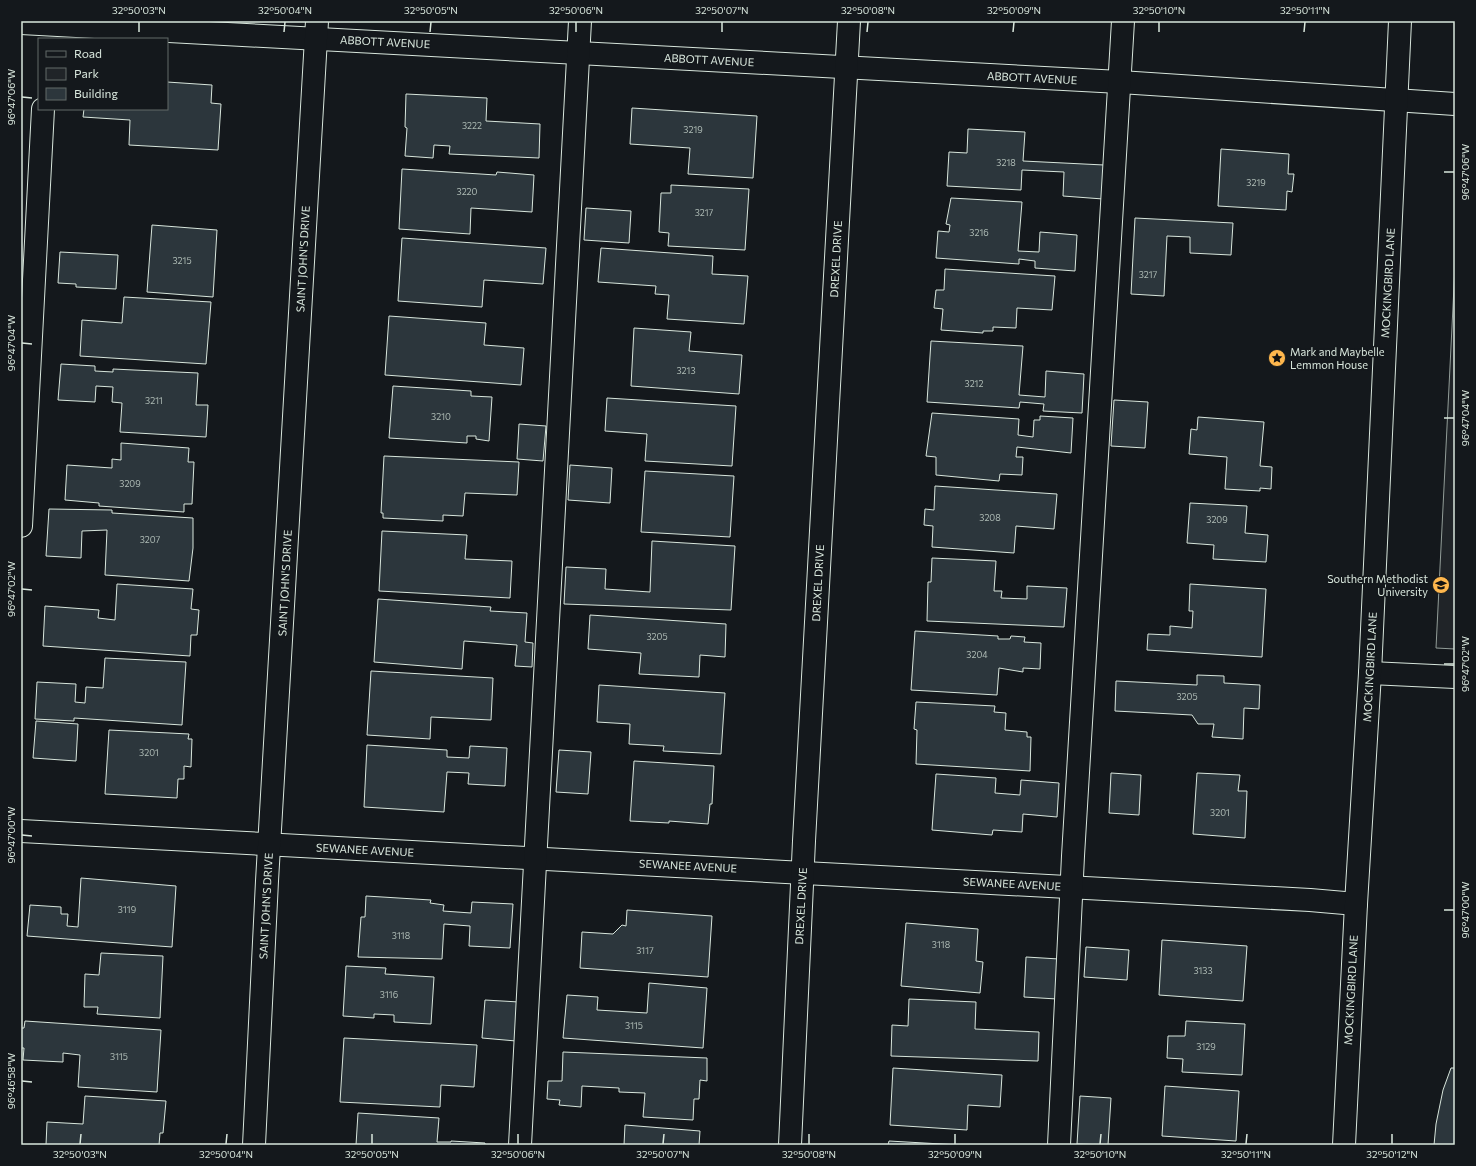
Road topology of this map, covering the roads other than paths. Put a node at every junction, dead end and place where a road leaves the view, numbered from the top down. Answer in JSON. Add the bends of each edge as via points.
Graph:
{"nodes":[{"id":1,"x":580,"y":21,"type":"edge"},
{"id":2,"x":849,"y":21,"type":"edge"},
{"id":3,"x":1123,"y":21,"type":"edge"},
{"id":4,"x":1400,"y":21,"type":"edge"},
{"id":5,"x":21,"y":23,"type":"edge"},
{"id":6,"x":47,"y":28,"type":"edge"},
{"id":7,"x":317,"y":30,"type":"edge"},
{"id":8,"x":578,"y":53,"type":"junction"},
{"id":9,"x":847,"y":67,"type":"junction"},
{"id":10,"x":1120,"y":82,"type":"junction"},
{"id":11,"x":1396,"y":100,"type":"junction"},
{"id":12,"x":1455,"y":104,"type":"edge"},
{"id":13,"x":43,"y":110,"type":"edge"},
{"id":14,"x":21,"y":526,"type":"edge"},
{"id":15,"x":1370,"y":673,"type":"junction"},
{"id":16,"x":1455,"y":677,"type":"edge"},
{"id":17,"x":21,"y":831,"type":"edge"},
{"id":18,"x":270,"y":844,"type":"junction"},
{"id":19,"x":535,"y":859,"type":"junction"},
{"id":20,"x":803,"y":872,"type":"junction"},
{"id":21,"x":1071,"y":887,"type":"junction"},
{"id":22,"x":1356,"y":904,"type":"junction"},
{"id":23,"x":254,"y":1145,"type":"edge"},
{"id":24,"x":520,"y":1145,"type":"edge"},
{"id":25,"x":790,"y":1145,"type":"edge"},
{"id":26,"x":1059,"y":1145,"type":"edge"},
{"id":27,"x":1344,"y":1145,"type":"edge"}],
"edges":[{"from":1,"to":8,"type":"street"},
{"from":2,"to":9,"type":"street","name":"DREXEL DRIVE"},
{"from":3,"to":10,"type":"street"},
{"from":4,"to":11,"type":"street","name":"MOCKINGBIRD LANE"},
{"from":5,"to":6,"type":"street","name":"ABBOTT AVENUE"},
{"from":6,"to":7,"type":"street","name":"ABBOTT AVENUE"},
{"from":7,"to":8,"type":"street","name":"ABBOTT AVENUE"},
{"from":7,"to":18,"type":"street","name":"SAINT JOHN'S DRIVE"},
{"from":8,"to":9,"type":"street","name":"ABBOTT AVENUE"},
{"from":8,"to":19,"type":"street"},
{"from":9,"to":10,"type":"street","name":"ABBOTT AVENUE"},
{"from":9,"to":20,"type":"street","name":"DREXEL DRIVE"},
{"from":10,"to":11,"type":"street","name":"ABBOTT AVENUE"},
{"from":10,"to":21,"type":"street"},
{"from":11,"to":12,"type":"street","name":"ABBOTT AVENUE"},
{"from":11,"to":15,"type":"street","name":"MOCKINGBIRD LANE"},
{"from":13,"to":14,"type":"street"},
{"from":15,"to":16,"type":"street"},
{"from":15,"to":22,"type":"street","name":"MOCKINGBIRD LANE"},
{"from":17,"to":18,"type":"street","name":"SEWANEE AVENUE"},
{"from":18,"to":19,"type":"street","name":"SEWANEE AVENUE"},
{"from":18,"to":23,"type":"street","name":"SAINT JOHN'S DRIVE"},
{"from":19,"to":20,"type":"street","name":"SEWANEE AVENUE"},
{"from":19,"to":24,"type":"street"},
{"from":20,"to":21,"type":"street","name":"SEWANEE AVENUE"},
{"from":20,"to":25,"type":"street","name":"DREXEL DRIVE"},
{"from":21,"to":22,"type":"street","name":"SEWANEE AVENUE"},
{"from":21,"to":26,"type":"street"},
{"from":22,"to":27,"type":"street","name":"MOCKINGBIRD LANE"}]}
